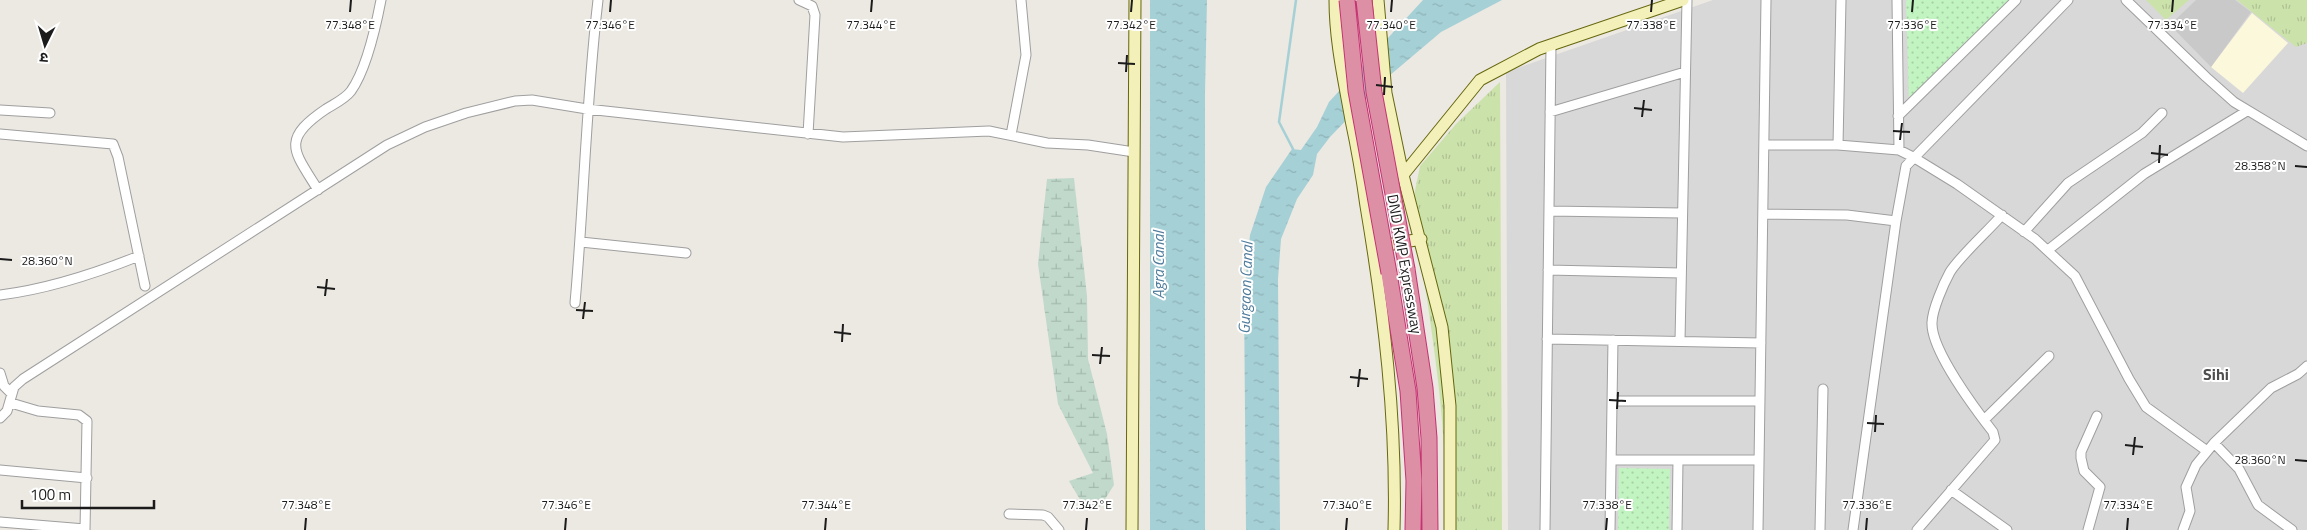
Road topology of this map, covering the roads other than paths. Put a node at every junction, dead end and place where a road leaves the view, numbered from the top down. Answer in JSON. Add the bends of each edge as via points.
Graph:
{"nodes":[{"id":1,"x":381,"y":0,"type":"edge"},
{"id":2,"x":598,"y":0,"type":"edge"},
{"id":3,"x":799,"y":0,"type":"edge"},
{"id":4,"x":1021,"y":0,"type":"edge"},
{"id":5,"x":1135,"y":0,"type":"edge"},
{"id":6,"x":1335,"y":0,"type":"edge"},
{"id":7,"x":1347,"y":0,"type":"edge"},
{"id":8,"x":1364,"y":0,"type":"edge"},
{"id":9,"x":1378,"y":0,"type":"edge"},
{"id":10,"x":1685,"y":0,"type":"edge"},
{"id":11,"x":1766,"y":0,"type":"edge"},
{"id":12,"x":1841,"y":0,"type":"edge"},
{"id":13,"x":1897,"y":0,"type":"edge"},
{"id":14,"x":2016,"y":0,"type":"edge"},
{"id":15,"x":2068,"y":0,"type":"edge"},
{"id":16,"x":2126,"y":0,"type":"edge"},
{"id":17,"x":1551,"y":45,"type":"junction"},
{"id":18,"x":1685,"y":72,"type":"junction"},
{"id":19,"x":587,"y":109,"type":"junction"},
{"id":20,"x":0,"y":110,"type":"edge"},
{"id":21,"x":2247,"y":111,"type":"junction"},
{"id":22,"x":1550,"y":112,"type":"junction"},
{"id":23,"x":50,"y":113,"type":"dead end"},
{"id":24,"x":2162,"y":113,"type":"dead end"},
{"id":25,"x":1898,"y":116,"type":"junction"},
{"id":26,"x":0,"y":134,"type":"edge"},
{"id":27,"x":808,"y":134,"type":"junction"},
{"id":28,"x":1011,"y":135,"type":"junction"},
{"id":29,"x":1764,"y":145,"type":"junction"},
{"id":30,"x":1838,"y":145,"type":"junction"},
{"id":31,"x":2307,"y":146,"type":"edge"},
{"id":32,"x":1899,"y":150,"type":"junction"},
{"id":33,"x":1134,"y":152,"type":"junction"},
{"id":34,"x":1914,"y":157,"type":"junction"},
{"id":35,"x":1404,"y":176,"type":"junction"},
{"id":36,"x":318,"y":190,"type":"junction"},
{"id":37,"x":1549,"y":211,"type":"junction"},
{"id":38,"x":1682,"y":213,"type":"junction"},
{"id":39,"x":1763,"y":214,"type":"junction"},
{"id":40,"x":2002,"y":216,"type":"junction"},
{"id":41,"x":1896,"y":221,"type":"junction"},
{"id":42,"x":2024,"y":232,"type":"junction"},
{"id":43,"x":1421,"y":239,"type":"junction"},
{"id":44,"x":581,"y":242,"type":"junction"},
{"id":45,"x":1373,"y":247,"type":"junction"},
{"id":46,"x":2048,"y":250,"type":"junction"},
{"id":47,"x":686,"y":253,"type":"dead end"},
{"id":48,"x":139,"y":256,"type":"junction"},
{"id":49,"x":1548,"y":270,"type":"junction"},
{"id":50,"x":1681,"y":273,"type":"junction"},
{"id":51,"x":145,"y":286,"type":"dead end"},
{"id":52,"x":0,"y":296,"type":"edge"},
{"id":53,"x":576,"y":303,"type":"dead end"},
{"id":54,"x":1547,"y":339,"type":"junction"},
{"id":55,"x":1614,"y":340,"type":"junction"},
{"id":56,"x":1680,"y":341,"type":"junction"},
{"id":57,"x":1761,"y":342,"type":"junction"},
{"id":58,"x":2049,"y":356,"type":"dead end"},
{"id":59,"x":2306,"y":369,"type":"edge"},
{"id":60,"x":0,"y":375,"type":"edge"},
{"id":61,"x":1823,"y":389,"type":"dead end"},
{"id":62,"x":11,"y":393,"type":"junction"},
{"id":63,"x":1612,"y":401,"type":"junction"},
{"id":64,"x":1760,"y":401,"type":"junction"},
{"id":65,"x":11,"y":403,"type":"junction"},
{"id":66,"x":2097,"y":416,"type":"dead end"},
{"id":67,"x":0,"y":418,"type":"edge"},
{"id":68,"x":1984,"y":420,"type":"junction"},
{"id":69,"x":2214,"y":443,"type":"junction"},
{"id":70,"x":2207,"y":451,"type":"junction"},
{"id":71,"x":1612,"y":460,"type":"junction"},
{"id":72,"x":1678,"y":460,"type":"junction"},
{"id":73,"x":1760,"y":460,"type":"junction"},
{"id":74,"x":0,"y":470,"type":"edge"},
{"id":75,"x":87,"y":478,"type":"junction"},
{"id":76,"x":1950,"y":490,"type":"junction"},
{"id":77,"x":1009,"y":514,"type":"dead end"},
{"id":78,"x":0,"y":522,"type":"edge"},
{"id":79,"x":85,"y":529,"type":"edge"},
{"id":80,"x":1059,"y":530,"type":"edge"},
{"id":81,"x":1132,"y":530,"type":"edge"},
{"id":82,"x":1394,"y":530,"type":"edge"},
{"id":83,"x":1412,"y":530,"type":"edge"},
{"id":84,"x":1430,"y":530,"type":"edge"},
{"id":85,"x":1450,"y":530,"type":"edge"},
{"id":86,"x":1545,"y":530,"type":"edge"},
{"id":87,"x":1610,"y":530,"type":"edge"},
{"id":88,"x":1677,"y":530,"type":"edge"},
{"id":89,"x":1758,"y":530,"type":"edge"},
{"id":90,"x":1820,"y":530,"type":"edge"},
{"id":91,"x":1853,"y":530,"type":"edge"},
{"id":92,"x":1918,"y":530,"type":"edge"},
{"id":93,"x":2007,"y":530,"type":"edge"},
{"id":94,"x":2088,"y":530,"type":"edge"},
{"id":95,"x":2183,"y":530,"type":"edge"},
{"id":96,"x":2292,"y":530,"type":"edge"}],
"edges":[{"from":1,"to":36,"type":"street","via":[[354,86],[346,96],[305,126],[295,142],[295,152]]},
{"from":2,"to":19,"type":"street"},
{"from":3,"to":27,"type":"street","via":[[812,6],[815,15]]},
{"from":4,"to":28,"type":"street","via":[[1026,55]]},
{"from":5,"to":33,"type":"street"},
{"from":6,"to":45,"type":"street","via":[[1342,76]]},
{"from":7,"to":83,"type":"highway","name":"DND KMP Expressway","bridge":true,"via":[[1356,91],[1408,391],[1414,481]]},
{"from":8,"to":84,"type":"highway","name":"DND KMP Expressway","bridge":true,"via":[[1374,92],[1425,388],[1430,438]]},
{"from":9,"to":35,"type":"street","via":[[1385,80]]},
{"from":10,"to":17,"type":"street"},
{"from":10,"to":18,"type":"street"},
{"from":11,"to":29,"type":"street"},
{"from":12,"to":30,"type":"street"},
{"from":13,"to":25,"type":"street"},
{"from":14,"to":25,"type":"street"},
{"from":15,"to":34,"type":"street"},
{"from":16,"to":21,"type":"street","via":[[2206,77]]},
{"from":17,"to":22,"type":"street"},
{"from":17,"to":35,"type":"street","via":[[1472,87]]},
{"from":18,"to":22,"type":"street"},
{"from":18,"to":38,"type":"street"},
{"from":19,"to":27,"type":"street"},
{"from":19,"to":36,"type":"street","via":[[515,100],[466,113],[424,127],[388,145]]},
{"from":19,"to":44,"type":"street"},
{"from":20,"to":23,"type":"street"},
{"from":21,"to":31,"type":"street"},
{"from":21,"to":46,"type":"street","via":[[2144,174]]},
{"from":22,"to":37,"type":"street"},
{"from":24,"to":42,"type":"street","via":[[2142,133],[2068,183]]},
{"from":25,"to":32,"type":"street"},
{"from":26,"to":48,"type":"street","via":[[113,144]]},
{"from":27,"to":28,"type":"street","via":[[843,138],[891,137],[989,130]]},
{"from":28,"to":33,"type":"street","via":[[1047,143]]},
{"from":29,"to":30,"type":"street"},
{"from":29,"to":39,"type":"street"},
{"from":30,"to":32,"type":"street"},
{"from":32,"to":34,"type":"street"},
{"from":33,"to":81,"type":"street"},
{"from":34,"to":40,"type":"street"},
{"from":34,"to":41,"type":"street","via":[[1905,170]]},
{"from":35,"to":43,"type":"street"},
{"from":36,"to":62,"type":"street","via":[[23,379]]},
{"from":37,"to":38,"type":"street"},
{"from":37,"to":49,"type":"street"},
{"from":38,"to":50,"type":"street"},
{"from":39,"to":41,"type":"street","via":[[1847,215]]},
{"from":39,"to":57,"type":"street"},
{"from":40,"to":42,"type":"street"},
{"from":40,"to":68,"type":"street","via":[[1951,271],[1932,322],[1944,356]]},
{"from":41,"to":91,"type":"street"},
{"from":42,"to":46,"type":"street"},
{"from":43,"to":45,"type":"street"},
{"from":43,"to":85,"type":"street","via":[[1442,326],[1450,406]]},
{"from":44,"to":47,"type":"street"},
{"from":44,"to":53,"type":"street"},
{"from":45,"to":82,"type":"street","via":[[1385,334],[1396,482]]},
{"from":46,"to":70,"type":"street","via":[[2075,276],[2146,407]]},
{"from":48,"to":51,"type":"street"},
{"from":48,"to":52,"type":"street","via":[[96,273]]},
{"from":49,"to":50,"type":"street"},
{"from":49,"to":54,"type":"street"},
{"from":50,"to":56,"type":"street"},
{"from":54,"to":55,"type":"street"},
{"from":54,"to":86,"type":"street"},
{"from":55,"to":56,"type":"street"},
{"from":55,"to":63,"type":"street"},
{"from":56,"to":57,"type":"street"},
{"from":57,"to":64,"type":"street"},
{"from":58,"to":68,"type":"street"},
{"from":59,"to":69,"type":"street","via":[[2272,388]]},
{"from":60,"to":62,"type":"street"},
{"from":61,"to":90,"type":"street"},
{"from":62,"to":65,"type":"street"},
{"from":63,"to":64,"type":"street"},
{"from":63,"to":71,"type":"street"},
{"from":64,"to":73,"type":"street"},
{"from":65,"to":67,"type":"street"},
{"from":65,"to":75,"type":"street","via":[[85,418],[88,428]]},
{"from":66,"to":94,"type":"street","via":[[2081,452],[2084,471],[2100,487]]},
{"from":68,"to":76,"type":"street","via":[[1995,435],[1994,444]]},
{"from":69,"to":70,"type":"street"},
{"from":69,"to":96,"type":"street","via":[[2239,469],[2258,505]]},
{"from":70,"to":95,"type":"street","via":[[2186,487],[2190,510]]},
{"from":71,"to":72,"type":"street"},
{"from":71,"to":87,"type":"street"},
{"from":72,"to":73,"type":"street"},
{"from":72,"to":88,"type":"street"},
{"from":73,"to":89,"type":"street"},
{"from":74,"to":75,"type":"street"},
{"from":75,"to":79,"type":"street"},
{"from":76,"to":92,"type":"street"},
{"from":76,"to":93,"type":"street"},
{"from":77,"to":80,"type":"street","via":[[1043,515]]},
{"from":78,"to":79,"type":"street"}]}
